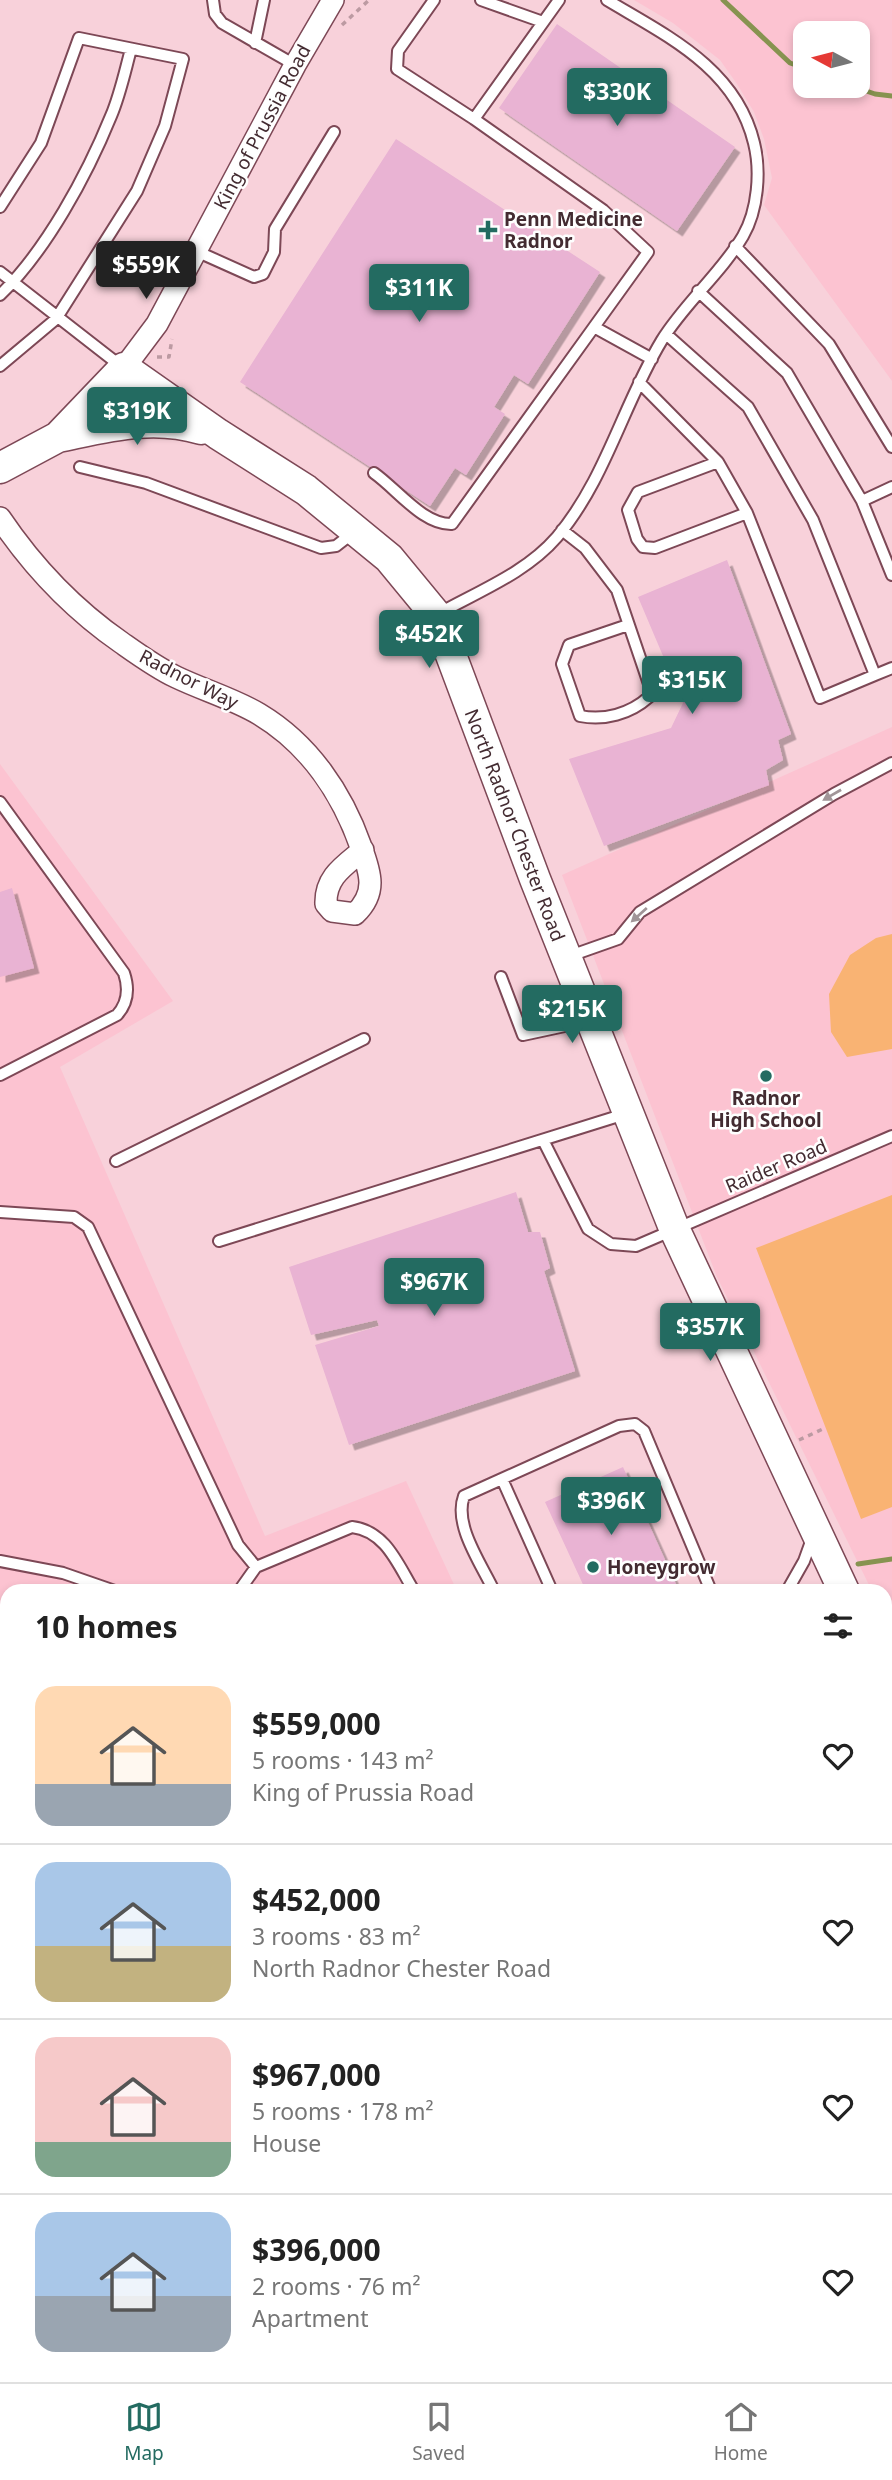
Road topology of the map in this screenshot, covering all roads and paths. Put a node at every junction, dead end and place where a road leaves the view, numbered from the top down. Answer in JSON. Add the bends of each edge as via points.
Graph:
{"nodes":[{"id":1,"x":214,"y":0,"type":"edge"},
{"id":2,"x":264,"y":0,"type":"edge"},
{"id":3,"x":333,"y":0,"type":"edge"},
{"id":4,"x":434,"y":0,"type":"edge"},
{"id":5,"x":481,"y":0,"type":"edge"},
{"id":6,"x":559,"y":0,"type":"edge"},
{"id":7,"x":607,"y":0,"type":"edge"},
{"id":8,"x":543,"y":22,"type":"junction"},
{"id":9,"x":256,"y":43,"type":"junction"},
{"id":10,"x":131,"y":49,"type":"junction"},
{"id":11,"x":295,"y":65,"type":"junction"},
{"id":12,"x":474,"y":119,"type":"junction"},
{"id":13,"x":334,"y":132,"type":"dead end"},
{"id":14,"x":0,"y":207,"type":"edge"},
{"id":15,"x":735,"y":246,"type":"junction"},
{"id":16,"x":196,"y":251,"type":"junction"},
{"id":17,"x":0,"y":272,"type":"edge"},
{"id":18,"x":13,"y":283,"type":"junction"},
{"id":19,"x":698,"y":291,"type":"junction"},
{"id":20,"x":0,"y":295,"type":"edge"},
{"id":21,"x":56,"y":319,"type":"junction"},
{"id":22,"x":594,"y":327,"type":"junction"},
{"id":23,"x":666,"y":334,"type":"junction"},
{"id":24,"x":652,"y":359,"type":"junction"},
{"id":25,"x":0,"y":366,"type":"edge"},
{"id":26,"x":124,"y":368,"type":"junction"},
{"id":27,"x":639,"y":382,"type":"junction"},
{"id":28,"x":218,"y":434,"type":"junction"},
{"id":29,"x":58,"y":437,"type":"junction"},
{"id":30,"x":892,"y":447,"type":"edge"},
{"id":31,"x":718,"y":462,"type":"junction"},
{"id":32,"x":80,"y":467,"type":"dead end"},
{"id":33,"x":0,"y":468,"type":"edge"},
{"id":34,"x":374,"y":473,"type":"dead end"},
{"id":35,"x":892,"y":487,"type":"edge"},
{"id":36,"x":862,"y":501,"type":"junction"},
{"id":37,"x":747,"y":513,"type":"junction"},
{"id":38,"x":0,"y":518,"type":"edge"},
{"id":39,"x":562,"y":530,"type":"junction"},
{"id":40,"x":356,"y":531,"type":"junction"},
{"id":41,"x":892,"y":575,"type":"edge"},
{"id":42,"x":436,"y":615,"type":"junction"},
{"id":43,"x":628,"y":625,"type":"junction"},
{"id":44,"x":892,"y":668,"type":"edge"},
{"id":45,"x":875,"y":675,"type":"junction"},
{"id":46,"x":892,"y":763,"type":"edge"},
{"id":47,"x":0,"y":802,"type":"edge"},
{"id":48,"x":363,"y":850,"type":"dead end"},
{"id":49,"x":565,"y":957,"type":"junction"},
{"id":50,"x":501,"y":977,"type":"dead end"},
{"id":51,"x":590,"y":1021,"type":"junction"},
{"id":52,"x":364,"y":1039,"type":"dead end"},
{"id":53,"x":0,"y":1075,"type":"edge"},
{"id":54,"x":628,"y":1113,"type":"junction"},
{"id":55,"x":892,"y":1136,"type":"edge"},
{"id":56,"x":543,"y":1140,"type":"junction"},
{"id":57,"x":116,"y":1161,"type":"dead end"},
{"id":58,"x":0,"y":1212,"type":"edge"},
{"id":59,"x":674,"y":1228,"type":"junction"},
{"id":60,"x":219,"y":1241,"type":"dead end"},
{"id":61,"x":825,"y":1428,"type":"dead end"},
{"id":62,"x":779,"y":1449,"type":"junction"},
{"id":63,"x":502,"y":1479,"type":"junction"},
{"id":64,"x":816,"y":1527,"type":"junction"},
{"id":65,"x":0,"y":1561,"type":"edge"},
{"id":66,"x":256,"y":1567,"type":"junction"},
{"id":67,"x":95,"y":1584,"type":"edge"},
{"id":68,"x":244,"y":1584,"type":"edge"},
{"id":69,"x":410,"y":1584,"type":"edge"},
{"id":70,"x":491,"y":1584,"type":"edge"},
{"id":71,"x":549,"y":1584,"type":"edge"},
{"id":72,"x":708,"y":1584,"type":"edge"},
{"id":73,"x":791,"y":1584,"type":"edge"},
{"id":74,"x":841,"y":1584,"type":"edge"}],
"edges":[{"from":1,"to":9,"type":"lane","via":[[215,14],[222,23]]},
{"from":2,"to":9,"type":"lane"},
{"from":3,"to":11,"type":"street","name":"King of Prussia Road"},
{"from":4,"to":12,"type":"lane","via":[[398,51],[397,69]]},
{"from":5,"to":8,"type":"lane"},
{"from":6,"to":8,"type":"lane"},
{"from":7,"to":15,"type":"lane","via":[[691,50],[712,68],[740,106],[754,143],[758,180],[753,210]]},
{"from":8,"to":12,"type":"lane"},
{"from":9,"to":11,"type":"lane"},
{"from":10,"to":14,"type":"lane","via":[[79,37],[41,143]]},
{"from":10,"to":18,"type":"lane","via":[[112,115],[91,159],[59,218]]},
{"from":10,"to":21,"type":"lane","via":[[183,59],[165,127],[137,191]]},
{"from":11,"to":16,"type":"street","name":"King of Prussia Road"},
{"from":12,"to":22,"type":"lane","via":[[603,210],[648,253]]},
{"from":13,"to":16,"type":"lane","via":[[275,229],[274,252],[263,274],[254,277]]},
{"from":15,"to":19,"type":"lane"},
{"from":15,"to":30,"type":"lane","via":[[829,344]]},
{"from":16,"to":26,"type":"street","name":"King of Prussia Road","via":[[157,324]]},
{"from":17,"to":18,"type":"lane"},
{"from":18,"to":20,"type":"lane"},
{"from":18,"to":21,"type":"lane"},
{"from":19,"to":23,"type":"lane"},
{"from":19,"to":36,"type":"lane","via":[[787,373]]},
{"from":21,"to":25,"type":"lane"},
{"from":21,"to":26,"type":"lane"},
{"from":22,"to":24,"type":"lane"},
{"from":22,"to":34,"type":"lane","via":[[452,524],[439,524],[418,512]]},
{"from":23,"to":24,"type":"lane"},
{"from":23,"to":45,"type":"lane","via":[[748,407],[813,520]]},
{"from":24,"to":27,"type":"lane"},
{"from":26,"to":28,"type":"main road","name":"North Radnor Chester Road"},
{"from":26,"to":29,"type":"main road","name":"King of Prussia Road"},
{"from":27,"to":31,"type":"lane"},
{"from":27,"to":39,"type":"lane","via":[[598,477]]},
{"from":28,"to":29,"type":"main road","via":[[160,420]]},
{"from":28,"to":40,"type":"main road","name":"North Radnor Chester Road","via":[[306,490]]},
{"from":29,"to":33,"type":"main road","name":"King of Prussia Road"},
{"from":31,"to":37,"type":"lane"},
{"from":31,"to":37,"type":"lane","via":[[638,492],[628,510],[637,539],[643,547],[655,548]]},
{"from":32,"to":40,"type":"lane","via":[[146,483],[321,548],[336,546]]},
{"from":35,"to":36,"type":"lane"},
{"from":36,"to":41,"type":"lane"},
{"from":37,"to":45,"type":"lane","via":[[820,698]]},
{"from":38,"to":48,"type":"street","name":"Radnor Way","via":[[29,560],[121,642],[174,676],[257,713],[288,735],[335,790]]},
{"from":39,"to":42,"type":"lane","via":[[534,561]]},
{"from":39,"to":43,"type":"lane","via":[[601,565],[617,590]]},
{"from":40,"to":42,"type":"main road","name":"North Radnor Chester Road","via":[[389,558]]},
{"from":42,"to":49,"type":"main road","name":"North Radnor Chester Road"},
{"from":43,"to":43,"type":"lane","via":[[650,687],[649,697],[641,705],[600,720],[580,716],[562,664],[569,645]]},
{"from":44,"to":45,"type":"lane"},
{"from":46,"to":49,"type":"lane","one_way":true,"via":[[640,912],[618,939]]},
{"from":47,"to":53,"type":"lane","via":[[128,984],[117,1015]]},
{"from":49,"to":51,"type":"main road","name":"North Radnor Chester Road"},
{"from":50,"to":51,"type":"lane","via":[[523,1035]]},
{"from":51,"to":54,"type":"main road","name":"North Radnor Chester Road"},
{"from":52,"to":57,"type":"lane"},
{"from":54,"to":56,"type":"lane"},
{"from":54,"to":59,"type":"main road","name":"North Radnor Chester Road"},
{"from":55,"to":59,"type":"lane","name":"Raider Road"},
{"from":56,"to":59,"type":"lane","name":"Raider Road","via":[[588,1229],[611,1244],[636,1247]]},
{"from":56,"to":60,"type":"lane"},
{"from":58,"to":66,"type":"lane","via":[[74,1217],[88,1227],[238,1545]]},
{"from":59,"to":62,"type":"main road","name":"North Radnor Chester Road"},
{"from":61,"to":62,"type":"path"},
{"from":62,"to":64,"type":"main road","name":"North Radnor Chester Road"},
{"from":63,"to":70,"type":"lane","via":[[464,1496],[460,1506],[463,1524]]},
{"from":63,"to":71,"type":"lane"},
{"from":63,"to":72,"type":"lane","via":[[619,1426],[635,1424],[644,1431]]},
{"from":64,"to":73,"type":"lane"},
{"from":64,"to":74,"type":"main road","name":"North Radnor Chester Road"},
{"from":65,"to":67,"type":"lane"},
{"from":66,"to":68,"type":"lane"},
{"from":66,"to":69,"type":"lane","via":[[352,1527],[363,1528],[381,1538]]}]}
